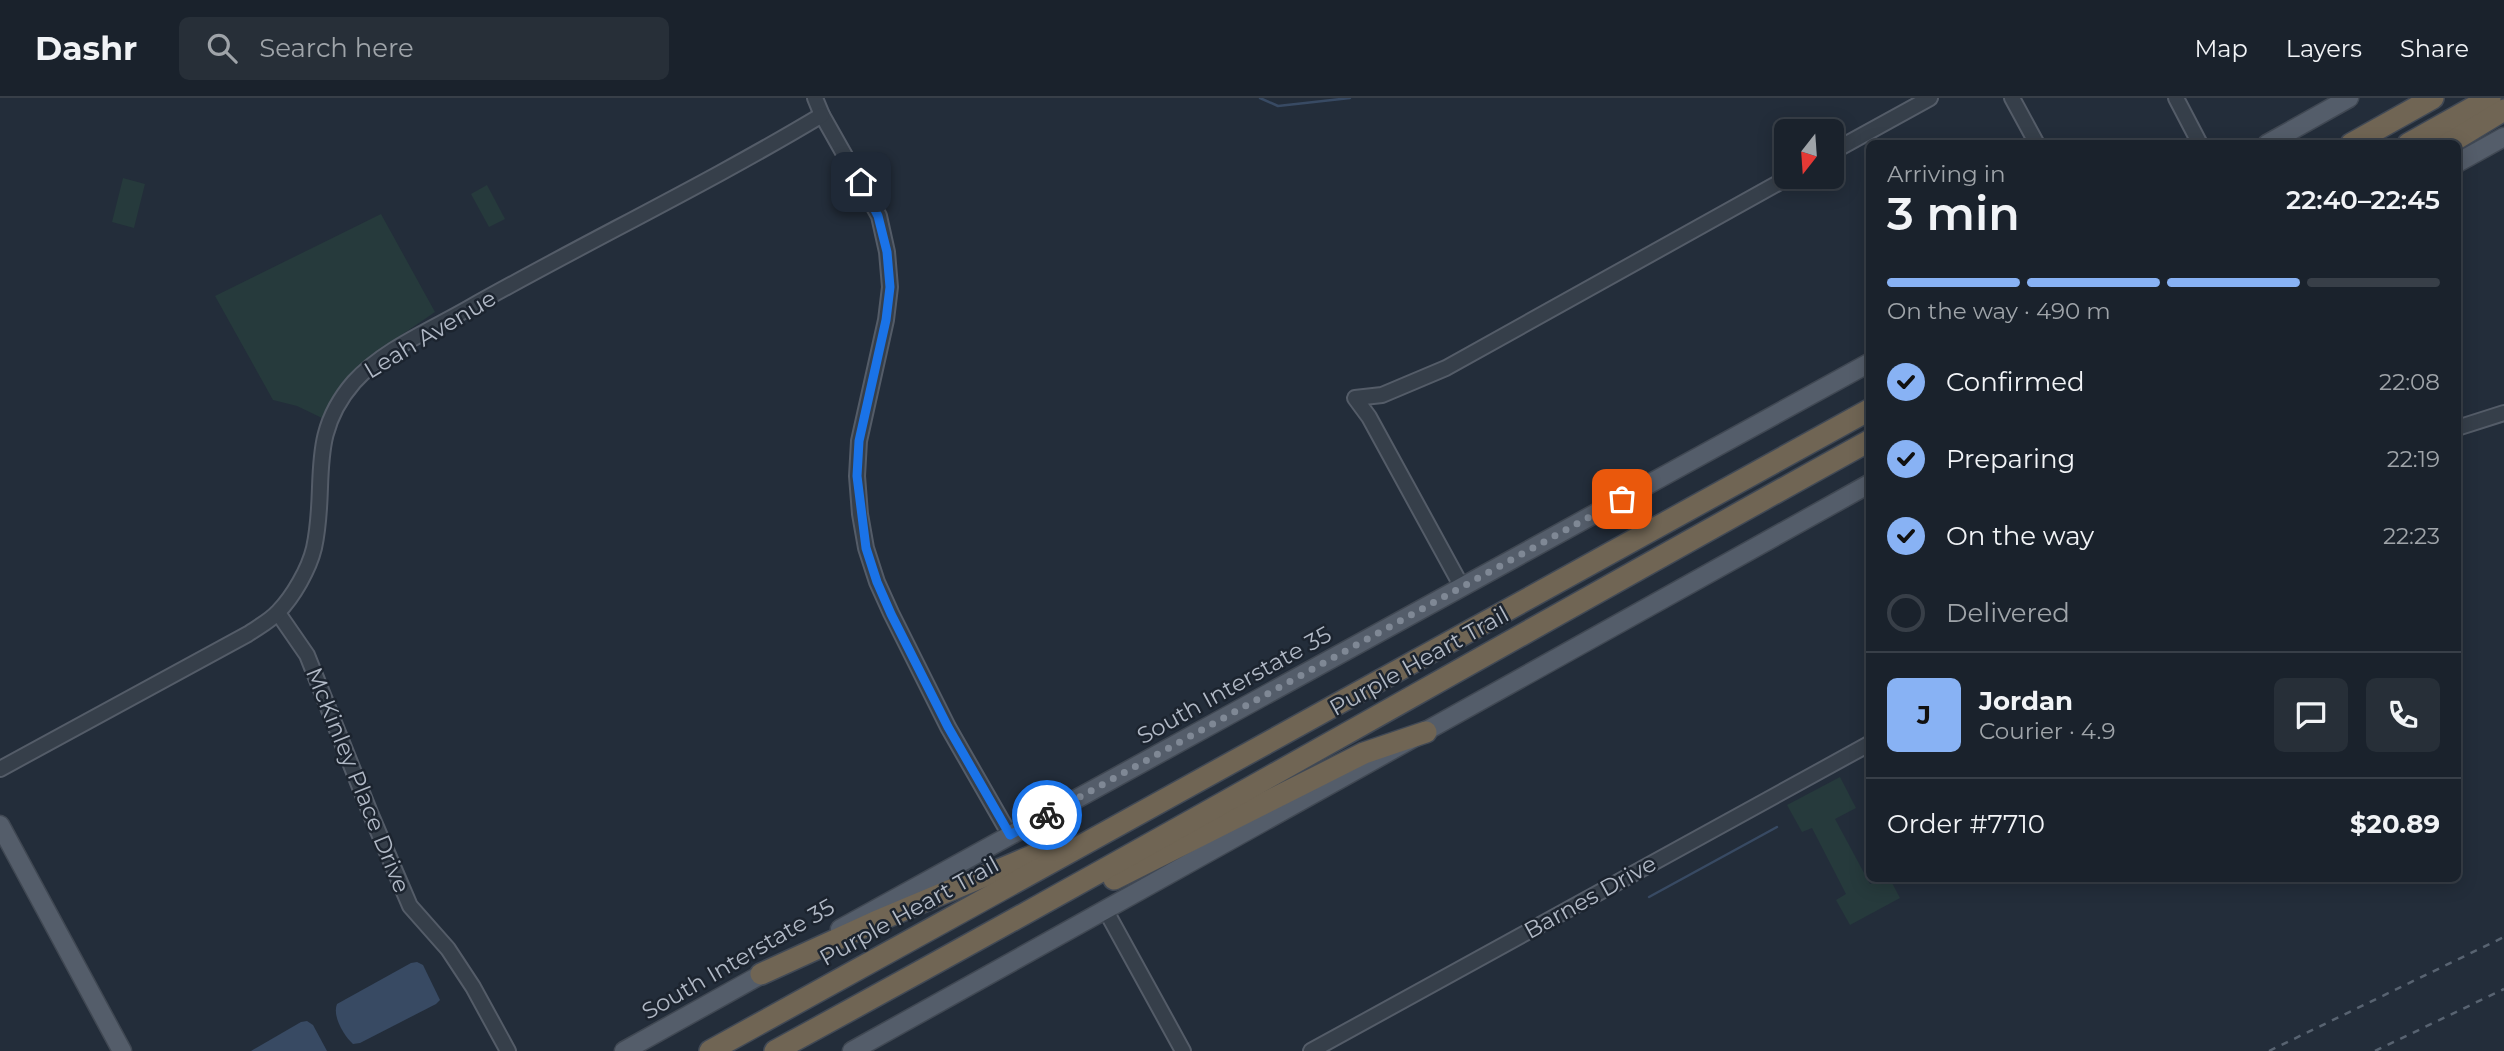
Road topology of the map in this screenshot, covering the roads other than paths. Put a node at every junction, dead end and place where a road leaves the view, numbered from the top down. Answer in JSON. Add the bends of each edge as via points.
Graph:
{"nodes":[{"id":1,"x":815,"y":98,"type":"edge"},
{"id":2,"x":1930,"y":98,"type":"edge"},
{"id":3,"x":2012,"y":98,"type":"edge"},
{"id":4,"x":2176,"y":98,"type":"edge"},
{"id":5,"x":2349,"y":98,"type":"edge"},
{"id":6,"x":2433,"y":98,"type":"edge"},
{"id":7,"x":2490,"y":98,"type":"edge"},
{"id":8,"x":2504,"y":110,"type":"edge"},
{"id":9,"x":822,"y":115,"type":"junction"},
{"id":10,"x":2504,"y":137,"type":"edge"},
{"id":11,"x":2035,"y":140,"type":"edge"},
{"id":12,"x":2198,"y":140,"type":"edge"},
{"id":13,"x":2274,"y":140,"type":"edge"},
{"id":14,"x":2358,"y":140,"type":"edge"},
{"id":15,"x":2415,"y":140,"type":"edge"},
{"id":16,"x":2455,"y":140,"type":"edge"},
{"id":17,"x":1844,"y":145,"type":"edge"},
{"id":18,"x":2461,"y":161,"type":"edge"},
{"id":19,"x":1774,"y":185,"type":"edge"},
{"id":20,"x":1866,"y":365,"type":"edge"},
{"id":21,"x":1866,"y":412,"type":"edge"},
{"id":22,"x":2504,"y":413,"type":"edge"},
{"id":23,"x":2461,"y":427,"type":"edge"},
{"id":24,"x":1866,"y":443,"type":"edge"},
{"id":25,"x":1866,"y":486,"type":"edge"},
{"id":26,"x":1462,"y":587,"type":"junction"},
{"id":27,"x":278,"y":613,"type":"junction"},
{"id":28,"x":1426,"y":732,"type":"junction"},
{"id":29,"x":1866,"y":746,"type":"edge"},
{"id":30,"x":0,"y":769,"type":"edge"},
{"id":31,"x":1179,"y":792,"type":"junction"},
{"id":32,"x":0,"y":825,"type":"edge"},
{"id":33,"x":1010,"y":835,"type":"junction"},
{"id":34,"x":1106,"y":911,"type":"junction"},
{"id":35,"x":938,"y":963,"type":"junction"},
{"id":36,"x":761,"y":974,"type":"junction"},
{"id":37,"x":122,"y":1051,"type":"edge"},
{"id":38,"x":508,"y":1051,"type":"edge"},
{"id":39,"x":624,"y":1051,"type":"edge"},
{"id":40,"x":710,"y":1051,"type":"edge"},
{"id":41,"x":775,"y":1051,"type":"edge"},
{"id":42,"x":852,"y":1051,"type":"edge"},
{"id":43,"x":1183,"y":1051,"type":"edge"},
{"id":44,"x":1311,"y":1051,"type":"edge"}],
"edges":[{"from":1,"to":9,"type":"street"},
{"from":2,"to":17,"type":"street"},
{"from":3,"to":11,"type":"street"},
{"from":4,"to":12,"type":"street"},
{"from":5,"to":13,"type":"main road"},
{"from":6,"to":14,"type":"highway"},
{"from":7,"to":15,"type":"highway"},
{"from":8,"to":16,"type":"highway"},
{"from":9,"to":27,"type":"street","name":"Leah Avenue","via":[[370,366],[332,414],[320,458],[314,549]]},
{"from":9,"to":33,"type":"street","via":[[878,216],[887,252],[890,287],[886,320],[859,441],[857,476],[866,548],[891,614]]},
{"from":10,"to":18,"type":"main road"},
{"from":19,"to":26,"type":"street","via":[[1446,368],[1382,396],[1355,398]]},
{"from":20,"to":26,"type":"main road","name":"South Interstate 35"},
{"from":21,"to":31,"type":"highway","name":"Purple Heart Trail"},
{"from":22,"to":23,"type":"street"},
{"from":24,"to":35,"type":"highway","name":"Purple Heart Trail"},
{"from":25,"to":28,"type":"main road"},
{"from":26,"to":33,"type":"main road","name":"South Interstate 35"},
{"from":27,"to":30,"type":"street","name":"Leah Avenue","via":[[248,634]]},
{"from":27,"to":38,"type":"street","name":"McKinley Place Drive","via":[[307,655],[406,897],[448,948]]},
{"from":28,"to":34,"type":"main road"},
{"from":28,"to":35,"type":"highway","via":[[1364,752],[995,939]]},
{"from":29,"to":44,"type":"street","name":"Barnes Drive"},
{"from":31,"to":36,"type":"highway"},
{"from":31,"to":40,"type":"highway","name":"Purple Heart Trail"},
{"from":32,"to":37,"type":"main road"},
{"from":33,"to":36,"type":"main road","name":"South Interstate 35"},
{"from":34,"to":42,"type":"main road"},
{"from":34,"to":43,"type":"street"},
{"from":35,"to":41,"type":"highway","name":"Purple Heart Trail"},
{"from":36,"to":39,"type":"main road","name":"South Interstate 35"}]}
